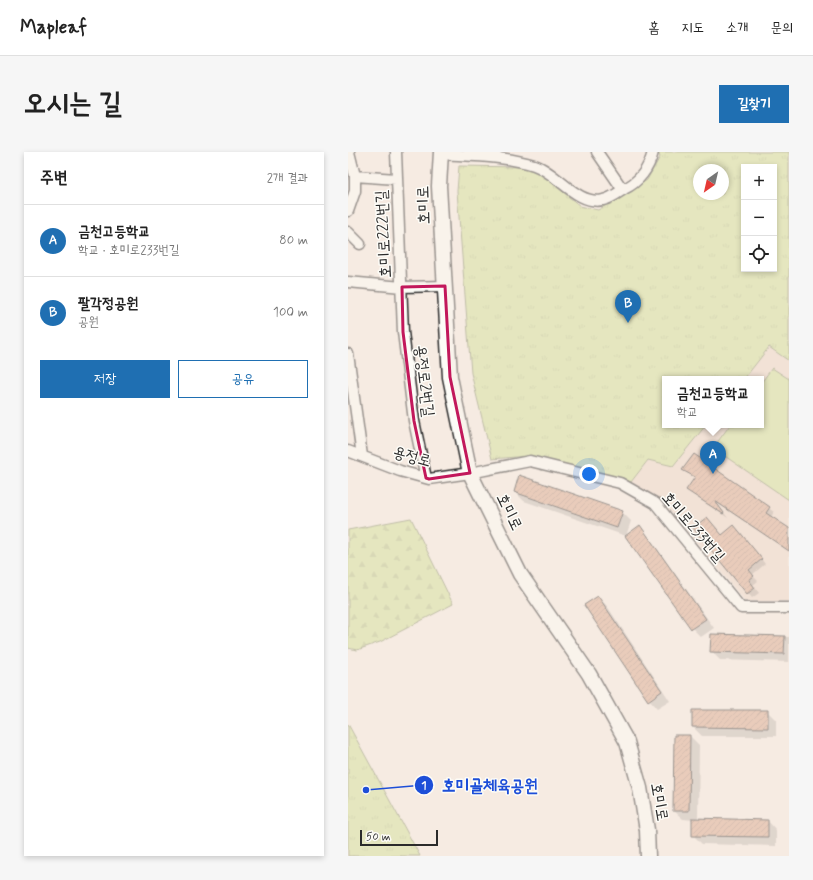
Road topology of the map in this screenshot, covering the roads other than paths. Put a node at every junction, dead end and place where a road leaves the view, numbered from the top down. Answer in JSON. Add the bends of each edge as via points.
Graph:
{"nodes":[{"id":1,"x":349,"y":152,"type":"edge"},
{"id":2,"x":396,"y":152,"type":"edge"},
{"id":3,"x":597,"y":152,"type":"edge"},
{"id":4,"x":653,"y":152,"type":"edge"},
{"id":5,"x":441,"y":153,"type":"edge"},
{"id":6,"x":355,"y":176,"type":"junction"},
{"id":7,"x":396,"y":180,"type":"junction"},
{"id":8,"x":623,"y":190,"type":"junction"},
{"id":9,"x":348,"y":211,"type":"edge"},
{"id":10,"x":348,"y":232,"type":"edge"},
{"id":11,"x":360,"y":244,"type":"dead end"},
{"id":12,"x":348,"y":282,"type":"edge"},
{"id":13,"x":402,"y":286,"type":"junction"},
{"id":14,"x":445,"y":286,"type":"junction"},
{"id":15,"x":348,"y":354,"type":"edge"},
{"id":16,"x":348,"y":451,"type":"edge"},
{"id":17,"x":362,"y":456,"type":"junction"},
{"id":18,"x":470,"y":473,"type":"junction"},
{"id":19,"x":426,"y":478,"type":"junction"},
{"id":20,"x":789,"y":608,"type":"edge"},
{"id":21,"x":648,"y":856,"type":"edge"}],
"edges":[{"from":1,"to":6,"type":"street"},
{"from":2,"to":7,"type":"street","name":"호미로222번길"},
{"from":3,"to":8,"type":"street"},
{"from":4,"to":8,"type":"street","via":[[650,163],[640,177]]},
{"from":5,"to":8,"type":"street","via":[[516,160],[536,165],[553,174],[576,194],[589,199],[602,200]]},
{"from":5,"to":14,"type":"street","name":"호미로","via":[[439,186]]},
{"from":6,"to":7,"type":"street"},
{"from":6,"to":9,"type":"street","via":[[355,191]]},
{"from":7,"to":13,"type":"street","name":"호미로222번길"},
{"from":10,"to":11,"type":"street"},
{"from":12,"to":13,"type":"street","name":"호미로222번길"},
{"from":13,"to":14,"type":"street","name":"호미로222번길"},
{"from":13,"to":19,"type":"street","name":"용정로2번길","via":[[403,332],[409,384]]},
{"from":14,"to":18,"type":"street","name":"호미로","via":[[450,377]]},
{"from":15,"to":17,"type":"street"},
{"from":16,"to":17,"type":"street","name":"용정로"},
{"from":17,"to":19,"type":"street","name":"용정로"},
{"from":18,"to":19,"type":"street","name":"용정로"},
{"from":18,"to":20,"type":"street","name":"호미로233번길","via":[[530,461],[620,483],[655,503],[741,608]]},
{"from":18,"to":21,"type":"street","name":"호미로","via":[[520,574],[589,674],[627,742],[640,788],[647,830]]}]}
